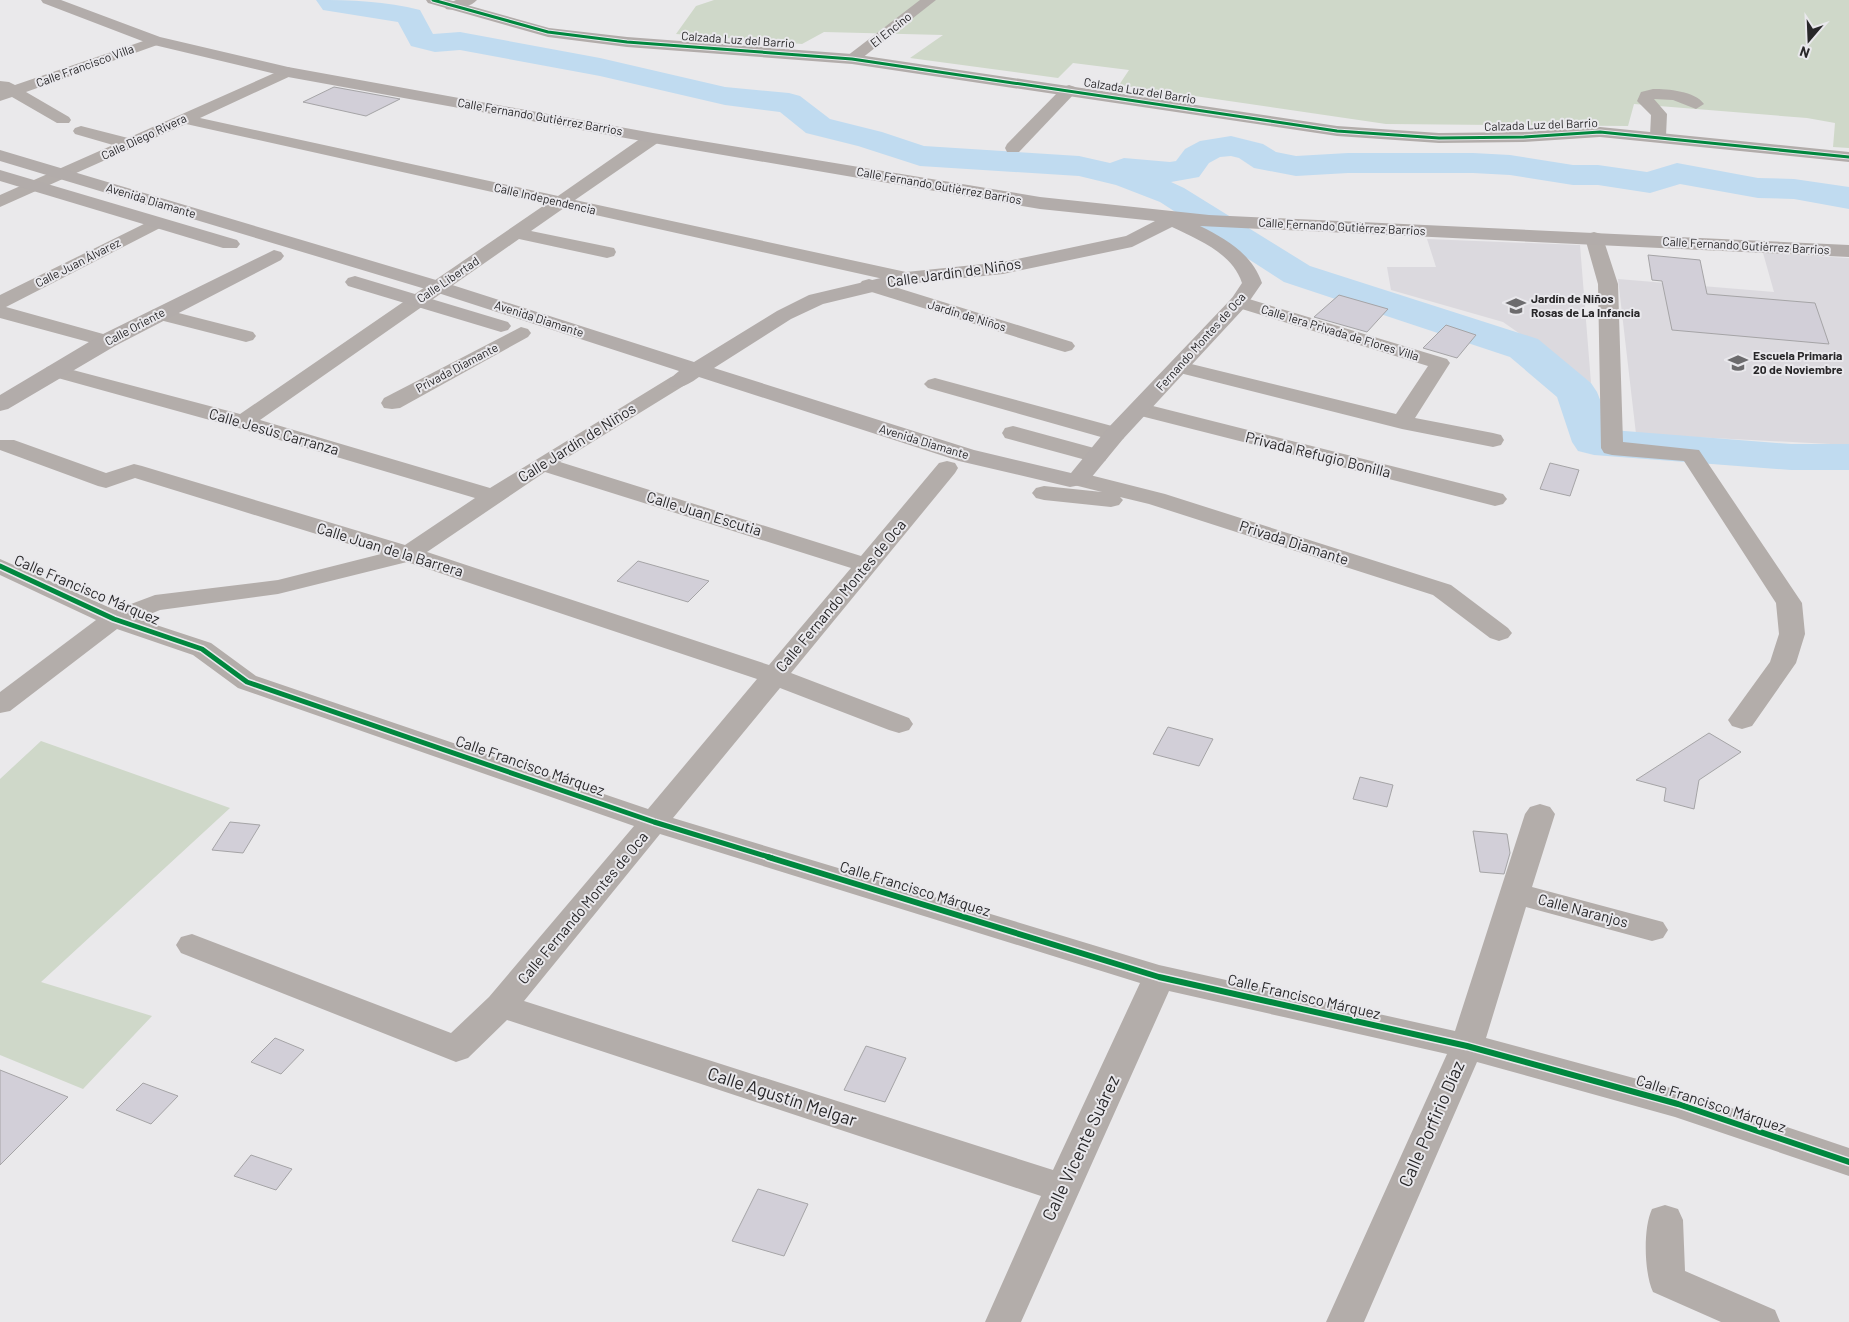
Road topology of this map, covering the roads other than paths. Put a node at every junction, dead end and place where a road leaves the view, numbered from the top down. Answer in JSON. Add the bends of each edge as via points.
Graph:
{"nodes":[{"id":1,"x":48,"y":0,"type":"edge"},
{"id":2,"x":434,"y":0,"type":"edge"},
{"id":3,"x":470,"y":0,"type":"edge"},
{"id":4,"x":929,"y":0,"type":"edge"},
{"id":5,"x":451,"y":6,"type":"junction"},
{"id":6,"x":155,"y":41,"type":"junction"},
{"id":7,"x":852,"y":59,"type":"junction"},
{"id":8,"x":288,"y":72,"type":"junction"},
{"id":9,"x":5,"y":90,"type":"edge"},
{"id":10,"x":1069,"y":90,"type":"junction"},
{"id":11,"x":1696,"y":104,"type":"dead end"},
{"id":12,"x":185,"y":118,"type":"junction"},
{"id":13,"x":63,"y":120,"type":"dead end"},
{"id":14,"x":81,"y":131,"type":"dead end"},
{"id":15,"x":1658,"y":136,"type":"junction"},
{"id":16,"x":653,"y":138,"type":"junction"},
{"id":17,"x":130,"y":144,"type":"junction"},
{"id":18,"x":1013,"y":148,"type":"dead end"},
{"id":19,"x":0,"y":155,"type":"edge"},
{"id":20,"x":1849,"y":157,"type":"edge"},
{"id":21,"x":0,"y":175,"type":"edge"},
{"id":22,"x":63,"y":175,"type":"junction"},
{"id":23,"x":35,"y":187,"type":"junction"},
{"id":24,"x":0,"y":202,"type":"edge"},
{"id":25,"x":561,"y":203,"type":"junction"},
{"id":26,"x":1172,"y":219,"type":"junction"},
{"id":27,"x":156,"y":223,"type":"junction"},
{"id":28,"x":516,"y":234,"type":"junction"},
{"id":29,"x":1594,"y":238,"type":"junction"},
{"id":30,"x":1849,"y":251,"type":"edge"},
{"id":31,"x":607,"y":252,"type":"dead end"},
{"id":32,"x":274,"y":256,"type":"junction"},
{"id":33,"x":906,"y":278,"type":"junction"},
{"id":34,"x":868,"y":285,"type":"junction"},
{"id":35,"x":440,"y":287,"type":"junction"},
{"id":36,"x":418,"y":301,"type":"junction"},
{"id":37,"x":1239,"y":302,"type":"junction"},
{"id":38,"x":0,"y":303,"type":"edge"},
{"id":39,"x":0,"y":312,"type":"edge"},
{"id":40,"x":159,"y":314,"type":"junction"},
{"id":41,"x":521,"y":333,"type":"junction"},
{"id":42,"x":246,"y":336,"type":"dead end"},
{"id":43,"x":107,"y":341,"type":"junction"},
{"id":44,"x":1066,"y":346,"type":"dead end"},
{"id":45,"x":1179,"y":367,"type":"junction"},
{"id":46,"x":54,"y":371,"type":"junction"},
{"id":47,"x":687,"y":375,"type":"junction"},
{"id":48,"x":935,"y":384,"type":"dead end"},
{"id":49,"x":392,"y":403,"type":"dead end"},
{"id":50,"x":0,"y":404,"type":"edge"},
{"id":51,"x":1141,"y":409,"type":"junction"},
{"id":52,"x":242,"y":422,"type":"junction"},
{"id":53,"x":1402,"y":422,"type":"junction"},
{"id":54,"x":1012,"y":434,"type":"dead end"},
{"id":55,"x":1115,"y":434,"type":"junction"},
{"id":56,"x":1493,"y":440,"type":"dead end"},
{"id":57,"x":6,"y":445,"type":"dead end"},
{"id":58,"x":1097,"y":456,"type":"junction"},
{"id":59,"x":957,"y":462,"type":"junction"},
{"id":60,"x":542,"y":464,"type":"junction"},
{"id":61,"x":1078,"y":479,"type":"junction"},
{"id":62,"x":1044,"y":493,"type":"dead end"},
{"id":63,"x":492,"y":496,"type":"junction"},
{"id":64,"x":1157,"y":499,"type":"junction"},
{"id":65,"x":1496,"y":499,"type":"dead end"},
{"id":66,"x":408,"y":554,"type":"junction"},
{"id":67,"x":866,"y":565,"type":"junction"},
{"id":68,"x":0,"y":566,"type":"edge"},
{"id":69,"x":114,"y":618,"type":"junction"},
{"id":70,"x":1499,"y":633,"type":"dead end"},
{"id":71,"x":774,"y":676,"type":"junction"},
{"id":72,"x":0,"y":705,"type":"edge"},
{"id":73,"x":1742,"y":720,"type":"dead end"},
{"id":74,"x":899,"y":724,"type":"dead end"},
{"id":75,"x":1540,"y":814,"type":"dead end"},
{"id":76,"x":654,"y":822,"type":"junction"},
{"id":77,"x":1515,"y":893,"type":"junction"},
{"id":78,"x":1652,"y":930,"type":"dead end"},
{"id":79,"x":192,"y":945,"type":"dead end"},
{"id":80,"x":1159,"y":977,"type":"junction"},
{"id":81,"x":501,"y":1006,"type":"junction"},
{"id":82,"x":1467,"y":1046,"type":"junction"},
{"id":83,"x":1849,"y":1162,"type":"edge"},
{"id":84,"x":1063,"y":1188,"type":"junction"},
{"id":85,"x":1665,"y":1220,"type":"dead end"},
{"id":86,"x":1003,"y":1320,"type":"dead end"},
{"id":87,"x":1344,"y":1322,"type":"edge"},
{"id":88,"x":1761,"y":1322,"type":"edge"}],
"edges":[{"from":1,"to":6,"type":"main road","name":"Calle Fernando Gutiérrez Barrios"},
{"from":2,"to":5,"type":"main road","name":"Calzada Luz del Barrio"},
{"from":3,"to":5,"type":"street"},
{"from":4,"to":7,"type":"street","name":"El Encino"},
{"from":5,"to":7,"type":"main road","name":"Calzada Luz del Barrio","via":[[548,32],[627,42]]},
{"from":6,"to":8,"type":"main road","name":"Calle Fernando Gutiérrez Barrios"},
{"from":6,"to":9,"type":"street","name":"Calle Francisco Villa"},
{"from":7,"to":10,"type":"main road","name":"Calzada Luz del Barrio"},
{"from":8,"to":12,"type":"street","name":"Calle Diego Rivera"},
{"from":8,"to":16,"type":"main road","name":"Calle Fernando Gutiérrez Barrios"},
{"from":9,"to":13,"type":"street"},
{"from":10,"to":15,"type":"main road","name":"Calzada Luz del Barrio","via":[[1337,131],[1439,138],[1600,132]]},
{"from":10,"to":18,"type":"street"},
{"from":11,"to":15,"type":"street","via":[[1670,94],[1647,95],[1646,101],[1659,114]]},
{"from":12,"to":17,"type":"street","name":"Calle Diego Rivera"},
{"from":12,"to":25,"type":"street","name":"Calle Independencia"},
{"from":14,"to":17,"type":"street"},
{"from":15,"to":20,"type":"main road","name":"Calzada Luz del Barrio"},
{"from":16,"to":25,"type":"street","name":"Calle Libertad"},
{"from":16,"to":26,"type":"main road","name":"Calle Fernando Gutiérrez Barrios","via":[[1040,203]]},
{"from":17,"to":22,"type":"street","name":"Calle Diego Rivera"},
{"from":19,"to":22,"type":"main road","name":"Avenida Diamante"},
{"from":21,"to":23,"type":"main road","name":"Avenida Diamante"},
{"from":22,"to":23,"type":"street","name":"Calle Diego Rivera"},
{"from":22,"to":35,"type":"main road","name":"Avenida Diamante"},
{"from":23,"to":24,"type":"street","name":"Calle Diego Rivera"},
{"from":23,"to":27,"type":"main road","name":"Avenida Diamante"},
{"from":25,"to":28,"type":"street","name":"Calle Libertad"},
{"from":25,"to":33,"type":"street","name":"Calle Independencia"},
{"from":26,"to":29,"type":"main road","name":"Calle Fernando Gutiérrez Barrios"},
{"from":26,"to":33,"type":"main road","name":"Calle Jardín de Niños","via":[[1132,241],[1003,268]]},
{"from":26,"to":37,"type":"main road","name":"Fernando Montes de Oca","via":[[1241,260],[1251,274],[1252,283]]},
{"from":27,"to":32,"type":"main road","name":"Avenida Diamante"},
{"from":27,"to":38,"type":"street","name":"Calle Juan Álvarez"},
{"from":28,"to":31,"type":"street"},
{"from":28,"to":35,"type":"street","name":"Calle Libertad"},
{"from":29,"to":30,"type":"main road","name":"Calle Fernando Gutiérrez Barrios"},
{"from":29,"to":73,"type":"street","via":[[1608,284],[1612,448],[1691,455],[1789,603],[1792,634],[1783,662]]},
{"from":32,"to":36,"type":"main road","name":"Avenida Diamante"},
{"from":32,"to":40,"type":"main road","name":"Calle Oriente"},
{"from":33,"to":34,"type":"main road","name":"Calle Jardín de Niños"},
{"from":34,"to":44,"type":"street","name":"Jardin de Niños"},
{"from":34,"to":47,"type":"main road","name":"Calle Jardín de Niños","via":[[816,299]]},
{"from":35,"to":36,"type":"street","name":"Calle Libertad"},
{"from":35,"to":47,"type":"main road","name":"Avenida Diamante"},
{"from":36,"to":41,"type":"main road","name":"Avenida Diamante"},
{"from":36,"to":52,"type":"street","name":"Calle Libertad"},
{"from":37,"to":45,"type":"main road","name":"Fernando Montes de Oca"},
{"from":37,"to":53,"type":"street","name":"Calle 1era Privada de Flores Villa","via":[[1440,363]]},
{"from":39,"to":43,"type":"street"},
{"from":40,"to":42,"type":"street"},
{"from":40,"to":43,"type":"main road","name":"Calle Oriente"},
{"from":41,"to":47,"type":"main road","name":"Avenida Diamante"},
{"from":41,"to":49,"type":"street","name":"Privada Diamante"},
{"from":43,"to":46,"type":"main road","name":"Calle Oriente"},
{"from":45,"to":51,"type":"main road","name":"Fernando Montes de Oca"},
{"from":45,"to":53,"type":"street"},
{"from":46,"to":50,"type":"main road","name":"Calle Oriente"},
{"from":46,"to":52,"type":"street","name":"Calle Jesús Carranza"},
{"from":47,"to":59,"type":"main road","name":"Avenida Diamante"},
{"from":47,"to":60,"type":"street","name":"Calle Jardín de Niños"},
{"from":48,"to":55,"type":"street"},
{"from":51,"to":55,"type":"main road","name":"Fernando Montes de Oca"},
{"from":51,"to":65,"type":"street","name":"Privada Refugio Bonilla"},
{"from":52,"to":63,"type":"street","name":"Calle Jesús Carranza"},
{"from":53,"to":56,"type":"street"},
{"from":54,"to":58,"type":"street"},
{"from":55,"to":58,"type":"main road","name":"Fernando Montes de Oca"},
{"from":57,"to":66,"type":"street","name":"Calle Juan de la Barrera","via":[[106,481],[134,471]]},
{"from":58,"to":61,"type":"main road","name":"Fernando Montes de Oca"},
{"from":59,"to":61,"type":"main road","name":"Avenida Diamante"},
{"from":59,"to":67,"type":"street","name":"Calle Fernando Montes de Oca"},
{"from":60,"to":63,"type":"street","name":"Calle Jardín de Niños"},
{"from":60,"to":67,"type":"street","name":"Calle Juan Escutia"},
{"from":61,"to":64,"type":"street","name":"Privada Diamante"},
{"from":62,"to":64,"type":"street","via":[[1132,502]]},
{"from":63,"to":66,"type":"street","name":"Calle Jardín de Niños"},
{"from":64,"to":70,"type":"street","name":"Privada Diamante","via":[[1442,590]]},
{"from":66,"to":69,"type":"street","name":"Calle Jardín de Niños","via":[[278,587],[155,603]]},
{"from":66,"to":71,"type":"street","name":"Calle Juan de la Barrera"},
{"from":67,"to":71,"type":"street","name":"Calle Fernando Montes de Oca"},
{"from":68,"to":69,"type":"street","name":"Calle Francisco Márquez"},
{"from":69,"to":72,"type":"street","name":"Calle Jardín de Niños"},
{"from":69,"to":76,"type":"street","name":"Calle Francisco Márquez","via":[[202,650],[247,682]]},
{"from":71,"to":74,"type":"street","name":"Calle Juan de la Barrera"},
{"from":71,"to":76,"type":"street","name":"Calle Fernando Montes de Oca"},
{"from":75,"to":77,"type":"street","name":"Calle Porfirio Díaz"},
{"from":76,"to":80,"type":"street","name":"Calle Francisco Márquez"},
{"from":76,"to":81,"type":"street","name":"Calle Fernando Montes de Oca"},
{"from":77,"to":78,"type":"street","name":"Calle Naranjos"},
{"from":77,"to":82,"type":"street","name":"Calle Porfirio Díaz"},
{"from":79,"to":81,"type":"street","name":"Calle Fernando Montes de Oca","via":[[456,1049]]},
{"from":80,"to":82,"type":"street","name":"Calle Francisco Márquez"},
{"from":80,"to":84,"type":"street","name":"Calle Vicente Suárez"},
{"from":81,"to":84,"type":"street","name":"Calle Agustín Melgar"},
{"from":82,"to":83,"type":"street","name":"Calle Francisco Márquez","via":[[1678,1104]]},
{"from":82,"to":87,"type":"street","name":"Calle Porfirio Díaz"},
{"from":84,"to":86,"type":"street","name":"Calle Vicente Suárez"},
{"from":85,"to":88,"type":"street","via":[[1666,1280]]}]}
